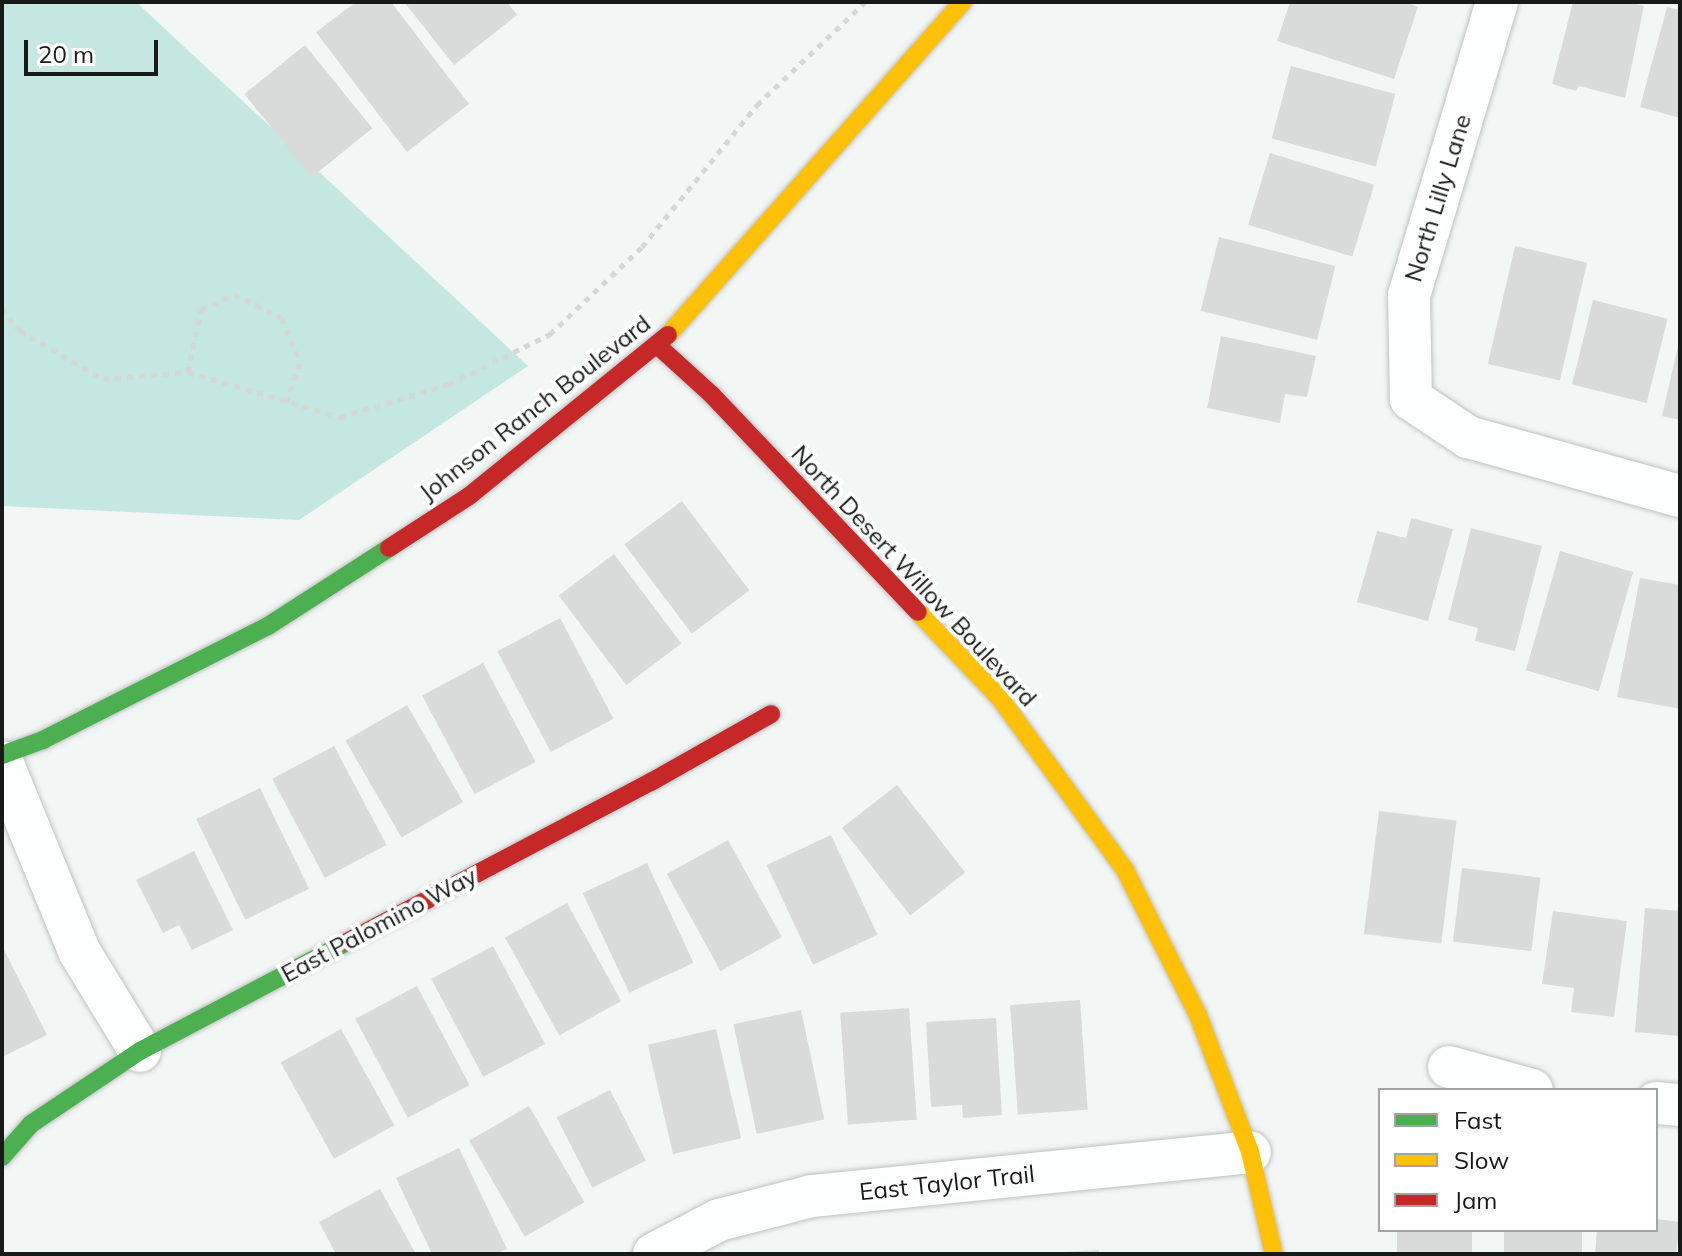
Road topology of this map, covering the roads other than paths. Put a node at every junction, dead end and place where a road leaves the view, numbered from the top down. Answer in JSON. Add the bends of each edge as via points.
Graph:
{"nodes":[{"id":1,"x":963,"y":2,"type":"edge"},
{"id":2,"x":1497,"y":2,"type":"edge"},
{"id":3,"x":658,"y":346,"type":"junction"},
{"id":4,"x":1680,"y":496,"type":"edge"},
{"id":5,"x":771,"y":714,"type":"dead end"},
{"id":6,"x":2,"y":755,"type":"edge"},
{"id":7,"x":2,"y":762,"type":"edge"},
{"id":8,"x":140,"y":1051,"type":"junction"},
{"id":9,"x":1449,"y":1067,"type":"dead end"},
{"id":10,"x":1525,"y":1088,"type":"edge"},
{"id":11,"x":1658,"y":1103,"type":"edge"},
{"id":12,"x":1680,"y":1105,"type":"edge"},
{"id":13,"x":1250,"y":1152,"type":"junction"},
{"id":14,"x":2,"y":1157,"type":"edge"},
{"id":15,"x":654,"y":1254,"type":"edge"},
{"id":16,"x":1274,"y":1254,"type":"edge"}],
"edges":[{"from":1,"to":3,"type":"street","name":"Johnson Ranch Boulevard"},
{"from":2,"to":4,"type":"street","name":"North Lilly Lane","via":[[1409,295],[1411,399],[1468,437]]},
{"from":3,"to":6,"type":"street","name":"Johnson Ranch Boulevard","via":[[469,496],[268,626],[43,740]]},
{"from":3,"to":13,"type":"street","name":"North Desert Willow Boulevard","via":[[733,417],[999,697],[1125,870],[1198,1015]]},
{"from":5,"to":8,"type":"street","name":"East Palomino Way"},
{"from":7,"to":8,"type":"street","via":[[79,951]]},
{"from":8,"to":14,"type":"street","name":"East Palomino Way","via":[[31,1124]]},
{"from":9,"to":10,"type":"street"},
{"from":11,"to":12,"type":"street"},
{"from":13,"to":15,"type":"street","name":"East Taylor Trail","via":[[812,1196],[719,1220]]},
{"from":13,"to":16,"type":"street","name":"North Desert Willow Boulevard"}]}
